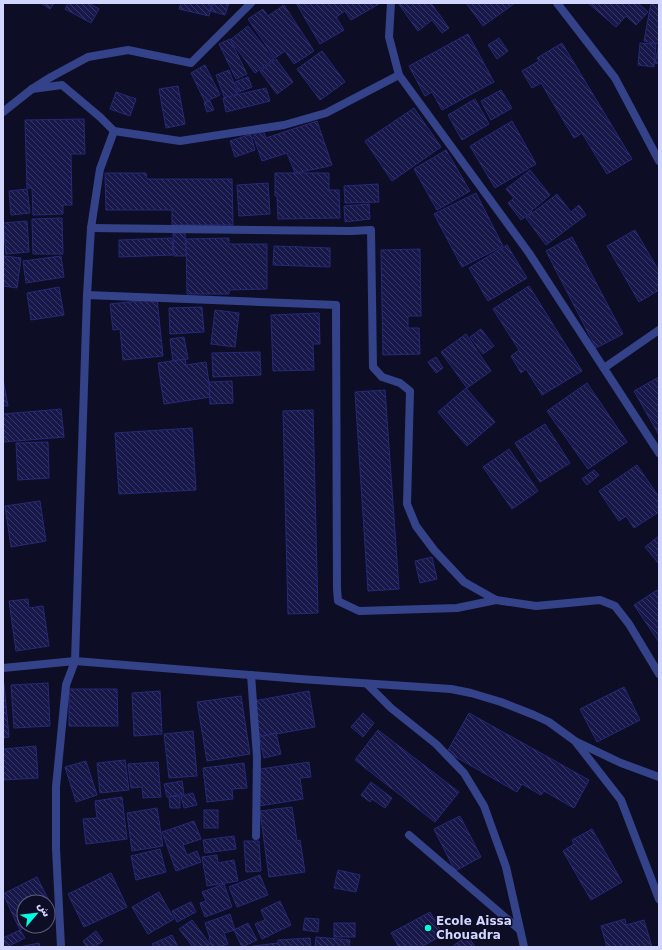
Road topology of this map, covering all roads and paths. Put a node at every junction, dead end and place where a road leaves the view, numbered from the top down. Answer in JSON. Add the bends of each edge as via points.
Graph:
{"nodes":[{"id":1,"x":251,"y":3,"type":"edge"},
{"id":2,"x":391,"y":3,"type":"edge"},
{"id":3,"x":557,"y":3,"type":"edge"},
{"id":4,"x":399,"y":75,"type":"junction"},
{"id":5,"x":32,"y":89,"type":"junction"},
{"id":6,"x":3,"y":112,"type":"edge"},
{"id":7,"x":114,"y":131,"type":"junction"},
{"id":8,"x":659,"y":161,"type":"edge"},
{"id":9,"x":91,"y":228,"type":"junction"},
{"id":10,"x":87,"y":295,"type":"junction"},
{"id":11,"x":659,"y":330,"type":"edge"},
{"id":12,"x":604,"y":368,"type":"junction"},
{"id":13,"x":659,"y":453,"type":"edge"},
{"id":14,"x":496,"y":600,"type":"junction"},
{"id":15,"x":75,"y":661,"type":"junction"},
{"id":16,"x":3,"y":668,"type":"edge"},
{"id":17,"x":659,"y":674,"type":"edge"},
{"id":18,"x":251,"y":675,"type":"junction"},
{"id":19,"x":367,"y":684,"type":"junction"},
{"id":20,"x":575,"y":741,"type":"junction"},
{"id":21,"x":659,"y":777,"type":"edge"},
{"id":22,"x":409,"y":835,"type":"dead end"},
{"id":23,"x":256,"y":836,"type":"dead end"},
{"id":24,"x":659,"y":899,"type":"edge"},
{"id":25,"x":520,"y":930,"type":"junction"},
{"id":26,"x":61,"y":947,"type":"edge"},
{"id":27,"x":524,"y":947,"type":"edge"}],
"edges":[{"from":1,"to":5,"type":"street","via":[[191,63],[128,50],[88,57]]},
{"from":2,"to":4,"type":"street","via":[[390,37]]},
{"from":3,"to":8,"type":"street","via":[[615,78]]},
{"from":4,"to":7,"type":"street","via":[[326,113],[284,125],[180,141]]},
{"from":4,"to":12,"type":"street","via":[[530,253]]},
{"from":5,"to":6,"type":"street"},
{"from":5,"to":7,"type":"street","via":[[62,85]]},
{"from":7,"to":9,"type":"street","via":[[100,169]]},
{"from":9,"to":10,"type":"street"},
{"from":9,"to":14,"type":"street","via":[[371,230],[373,367],[382,377],[400,383],[410,391],[407,504],[416,526],[434,550],[464,582]]},
{"from":10,"to":14,"type":"street","via":[[336,305],[338,601],[358,611],[457,608]]},
{"from":10,"to":15,"type":"street"},
{"from":11,"to":12,"type":"street"},
{"from":12,"to":13,"type":"street"},
{"from":14,"to":17,"type":"street","via":[[536,606],[600,600],[614,606],[629,624]]},
{"from":15,"to":16,"type":"street"},
{"from":15,"to":18,"type":"street"},
{"from":15,"to":26,"type":"street","via":[[66,685],[56,787]]},
{"from":18,"to":19,"type":"street"},
{"from":18,"to":23,"type":"street","via":[[257,757]]},
{"from":19,"to":20,"type":"street","via":[[451,689],[471,693],[534,715],[549,722]]},
{"from":19,"to":25,"type":"street","via":[[391,708],[436,744],[464,773],[484,806],[506,867]]},
{"from":20,"to":21,"type":"street","via":[[621,763]]},
{"from":20,"to":24,"type":"street","via":[[621,800]]},
{"from":22,"to":25,"type":"street"},
{"from":25,"to":27,"type":"street"}]}
